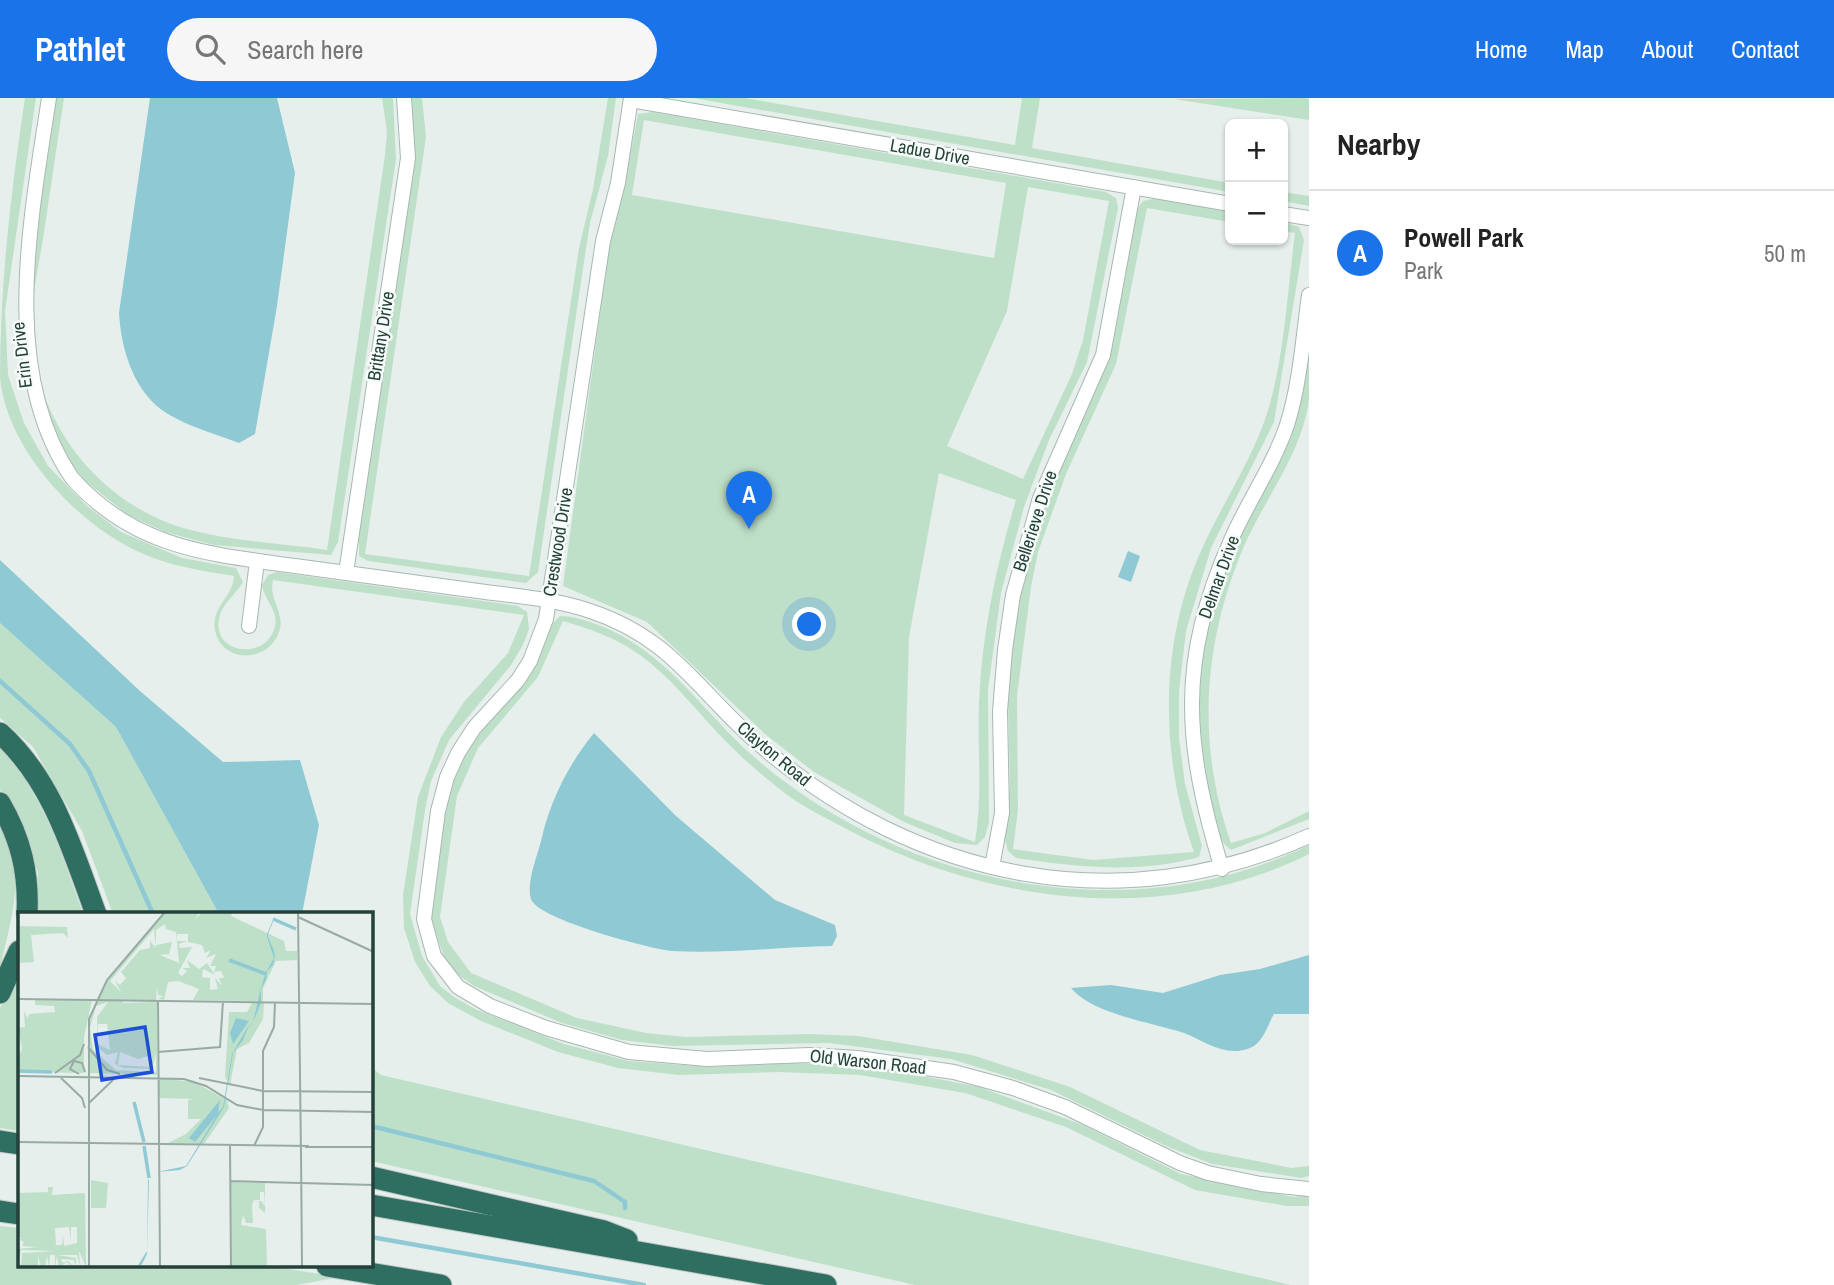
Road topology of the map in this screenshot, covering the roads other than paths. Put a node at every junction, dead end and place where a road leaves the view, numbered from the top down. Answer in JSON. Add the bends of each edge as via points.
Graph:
{"nodes":[{"id":1,"x":49,"y":98,"type":"edge"},
{"id":2,"x":404,"y":98,"type":"edge"},
{"id":3,"x":631,"y":99,"type":"edge"},
{"id":4,"x":1134,"y":187,"type":"junction"},
{"id":5,"x":1225,"y":203,"type":"edge"},
{"id":6,"x":1288,"y":215,"type":"edge"},
{"id":7,"x":1309,"y":218,"type":"edge"},
{"id":8,"x":1309,"y":295,"type":"edge"},
{"id":9,"x":257,"y":561,"type":"junction"},
{"id":10,"x":346,"y":573,"type":"junction"},
{"id":11,"x":550,"y":601,"type":"junction"},
{"id":12,"x":249,"y":626,"type":"dead end"},
{"id":13,"x":0,"y":733,"type":"edge"},
{"id":14,"x":0,"y":803,"type":"edge"},
{"id":15,"x":1309,"y":836,"type":"edge"},
{"id":16,"x":992,"y":867,"type":"junction"},
{"id":17,"x":1222,"y":869,"type":"junction"},
{"id":18,"x":27,"y":912,"type":"edge"},
{"id":19,"x":95,"y":912,"type":"edge"},
{"id":20,"x":18,"y":953,"type":"edge"},
{"id":21,"x":434,"y":956,"type":"joint"},
{"id":22,"x":0,"y":993,"type":"edge"},
{"id":23,"x":0,"y":1140,"type":"edge"},
{"id":24,"x":18,"y":1144,"type":"edge"},
{"id":25,"x":373,"y":1177,"type":"edge"},
{"id":26,"x":1309,"y":1189,"type":"edge"},
{"id":27,"x":373,"y":1205,"type":"edge"},
{"id":28,"x":0,"y":1211,"type":"edge"},
{"id":29,"x":18,"y":1214,"type":"edge"},
{"id":30,"x":668,"y":1257,"type":"junction"},
{"id":31,"x":339,"y":1268,"type":"edge"},
{"id":32,"x":441,"y":1285,"type":"edge"},
{"id":33,"x":827,"y":1285,"type":"edge"}],
"edges":[{"from":1,"to":9,"type":"street","name":"Erin Drive","via":[[17,309],[19,368],[36,422],[70,476],[124,522],[176,547]]},
{"from":2,"to":10,"type":"street","name":"Brittany Drive","via":[[408,158]]},
{"from":3,"to":4,"type":"street","name":"Ladue Drive"},
{"from":3,"to":11,"type":"street","name":"Crestwood Drive","via":[[603,241]]},
{"from":4,"to":5,"type":"street","name":"Ladue Drive"},
{"from":4,"to":16,"type":"street","name":"Bellerieve Drive","via":[[1103,355],[1040,498],[1013,595],[1000,711],[1002,813]]},
{"from":6,"to":7,"type":"street"},
{"from":8,"to":17,"type":"street","name":"Delmar Drive","via":[[1287,425],[1215,577],[1196,647],[1191,722],[1195,765]]},
{"from":9,"to":10,"type":"street","name":"Clayton Road"},
{"from":9,"to":12,"type":"street"},
{"from":10,"to":11,"type":"street","name":"Clayton Road"},
{"from":11,"to":16,"type":"street","name":"Clayton Road","via":[[611,618],[660,645],[746,733],[783,765],[849,809],[899,835]]},
{"from":11,"to":21,"type":"street","name":"Crestwood Drive","via":[[530,661],[474,728],[447,777],[424,919]]},
{"from":13,"to":19,"type":"highway","via":[[41,781],[59,815]]},
{"from":14,"to":18,"type":"highway","via":[[25,864]]},
{"from":15,"to":17,"type":"street","name":"Clayton Road"},
{"from":16,"to":17,"type":"street","name":"Clayton Road","via":[[1106,882],[1156,880]]},
{"from":20,"to":22,"type":"highway"},
{"from":21,"to":26,"type":"street","name":"Old Warson Road","via":[[469,995],[593,1044],[668,1057],[810,1055],[954,1072],[1065,1107],[1208,1173]]},
{"from":23,"to":24,"type":"highway"},
{"from":25,"to":30,"type":"highway","via":[[604,1231]]},
{"from":27,"to":30,"type":"highway"},
{"from":28,"to":29,"type":"highway"},
{"from":30,"to":33,"type":"highway"},
{"from":31,"to":32,"type":"highway"}]}
